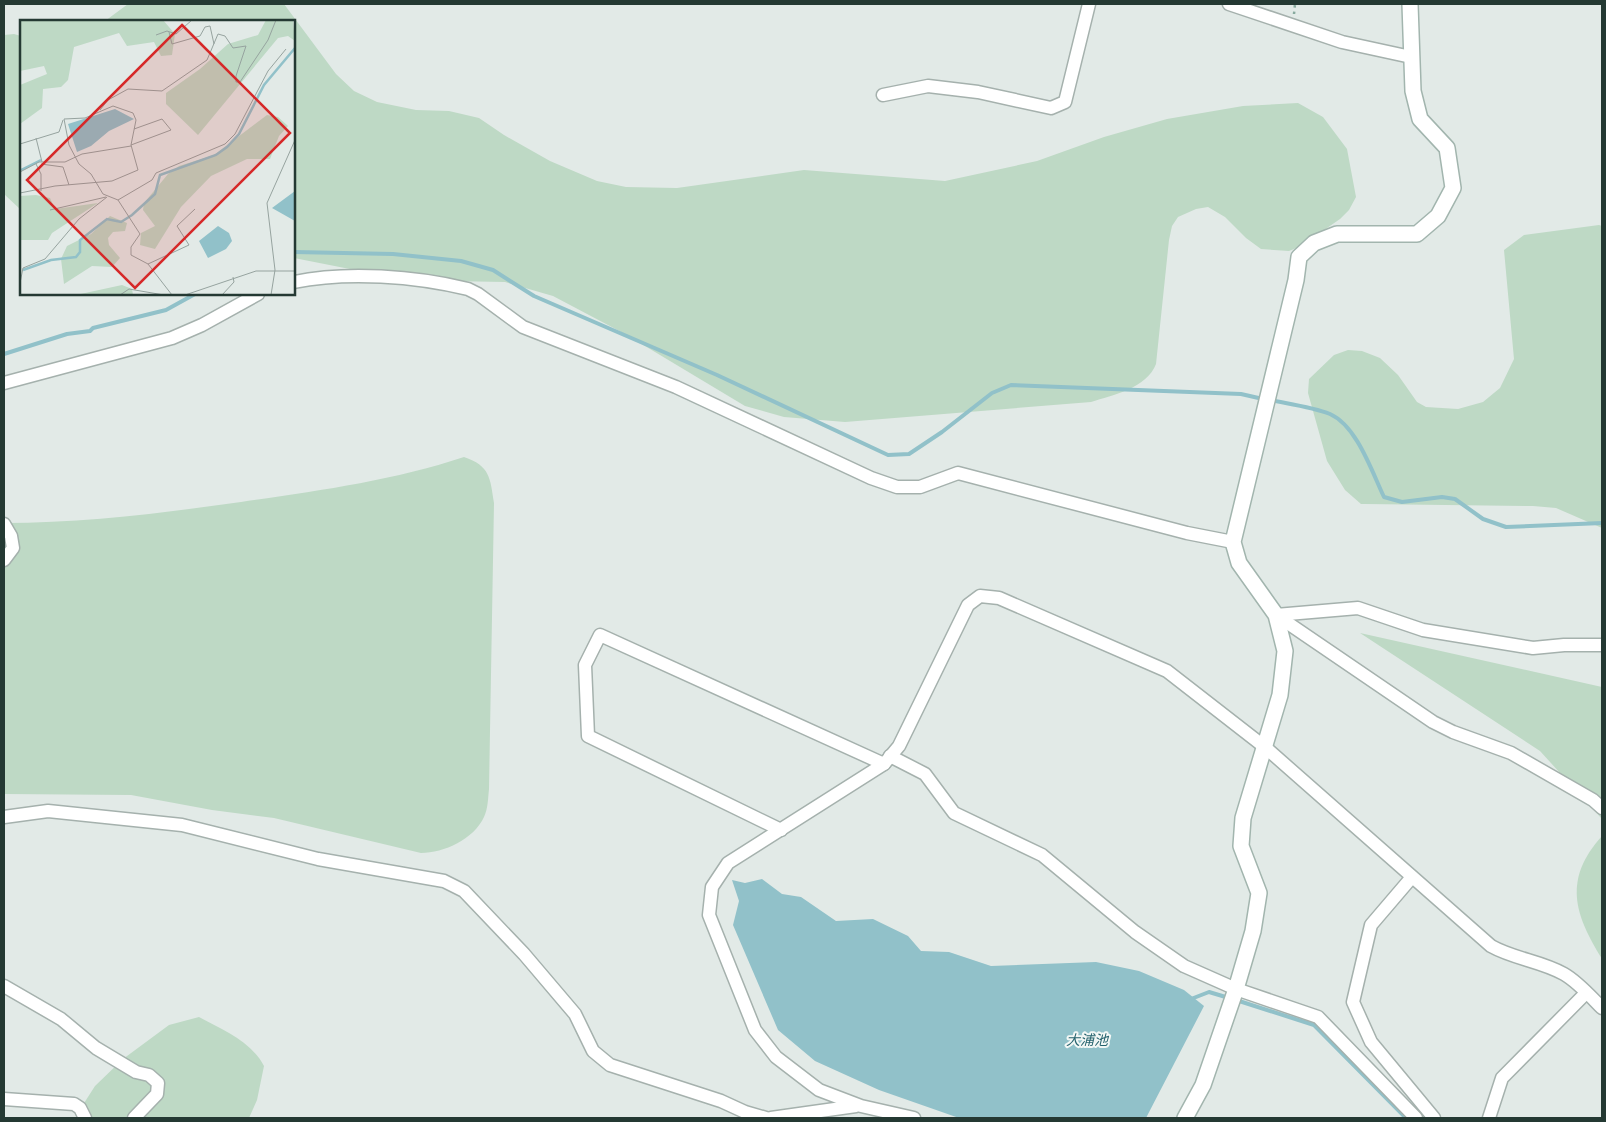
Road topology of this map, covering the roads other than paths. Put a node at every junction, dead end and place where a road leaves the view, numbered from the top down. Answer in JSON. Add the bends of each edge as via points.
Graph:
{"nodes":[{"id":1,"x":1089,"y":4,"type":"edge"},
{"id":2,"x":1229,"y":4,"type":"edge"},
{"id":3,"x":1410,"y":4,"type":"edge"},
{"id":4,"x":1411,"y":56,"type":"junction"},
{"id":5,"x":883,"y":94,"type":"dead end"},
{"id":6,"x":295,"y":282,"type":"edge"},
{"id":7,"x":256,"y":295,"type":"edge"},
{"id":8,"x":4,"y":383,"type":"edge"},
{"id":9,"x":4,"y":524,"type":"edge"},
{"id":10,"x":1233,"y":542,"type":"junction"},
{"id":11,"x":4,"y":560,"type":"edge"},
{"id":12,"x":1276,"y":615,"type":"junction"},
{"id":13,"x":1602,"y":646,"type":"edge"},
{"id":14,"x":1266,"y":748,"type":"junction"},
{"id":15,"x":887,"y":760,"type":"junction"},
{"id":16,"x":1602,"y":808,"type":"edge"},
{"id":17,"x":4,"y":817,"type":"edge"},
{"id":18,"x":781,"y":830,"type":"junction"},
{"id":19,"x":1412,"y":877,"type":"junction"},
{"id":20,"x":4,"y":986,"type":"edge"},
{"id":21,"x":1236,"y":989,"type":"junction"},
{"id":22,"x":1586,"y":993,"type":"junction"},
{"id":23,"x":1602,"y":1008,"type":"edge"},
{"id":24,"x":4,"y":1099,"type":"edge"},
{"id":25,"x":861,"y":1106,"type":"junction"},
{"id":26,"x":85,"y":1118,"type":"edge"},
{"id":27,"x":134,"y":1118,"type":"edge"},
{"id":28,"x":766,"y":1118,"type":"edge"},
{"id":29,"x":771,"y":1118,"type":"edge"},
{"id":30,"x":914,"y":1118,"type":"edge"},
{"id":31,"x":1185,"y":1118,"type":"edge"},
{"id":32,"x":1416,"y":1118,"type":"edge"},
{"id":33,"x":1434,"y":1118,"type":"edge"},
{"id":34,"x":1489,"y":1118,"type":"edge"}],
"edges":[{"from":1,"to":5,"type":"street","via":[[1065,102],[1051,108],[978,92],[928,86]]},
{"from":2,"to":4,"type":"street","via":[[1342,42]]},
{"from":3,"to":4,"type":"street"},
{"from":4,"to":10,"type":"street","via":[[1413,91],[1420,119],[1447,148],[1453,188],[1438,216],[1417,234],[1337,234],[1314,243],[1299,257]]},
{"from":6,"to":10,"type":"street","via":[[393,278],[468,289],[523,327],[676,387],[871,478],[897,487],[920,487],[958,474]]},
{"from":7,"to":8,"type":"street","via":[[172,338]]},
{"from":9,"to":11,"type":"street","via":[[13,548]]},
{"from":10,"to":12,"type":"street","via":[[1239,563]]},
{"from":12,"to":13,"type":"street","via":[[1358,608],[1423,630],[1524,646]]},
{"from":12,"to":14,"type":"street","via":[[1284,651],[1280,695]]},
{"from":12,"to":16,"type":"street","via":[[1433,722],[1512,753]]},
{"from":14,"to":15,"type":"street","via":[[1167,671],[999,598],[980,596],[968,605],[899,746]]},
{"from":14,"to":19,"type":"street"},
{"from":14,"to":21,"type":"street","via":[[1243,818],[1241,846],[1259,893],[1253,931]]},
{"from":15,"to":18,"type":"street"},
{"from":15,"to":18,"type":"street","via":[[600,635],[585,665],[588,736]]},
{"from":15,"to":21,"type":"street","via":[[925,774],[954,813],[1042,855],[1135,932],[1184,966]]},
{"from":17,"to":28,"type":"street","via":[[48,811],[182,825],[318,859],[444,880],[464,891],[524,954],[575,1014],[593,1051],[610,1065]]},
{"from":18,"to":25,"type":"street","via":[[728,864],[712,887],[709,915],[755,1030],[776,1057],[818,1090]]},
{"from":19,"to":22,"type":"street","via":[[1491,946],[1506,955],[1565,974]]},
{"from":19,"to":33,"type":"street","via":[[1371,925],[1353,1002],[1371,1042]]},
{"from":20,"to":27,"type":"street","via":[[61,1019],[96,1048],[136,1072],[149,1075],[158,1083],[157,1094]]},
{"from":21,"to":31,"type":"street","via":[[1203,1085]]},
{"from":21,"to":32,"type":"street","via":[[1318,1017]]},
{"from":22,"to":23,"type":"street"},
{"from":22,"to":34,"type":"street","via":[[1502,1078]]},
{"from":24,"to":26,"type":"street","via":[[74,1104]]},
{"from":25,"to":29,"type":"street"},
{"from":25,"to":30,"type":"street"}]}
